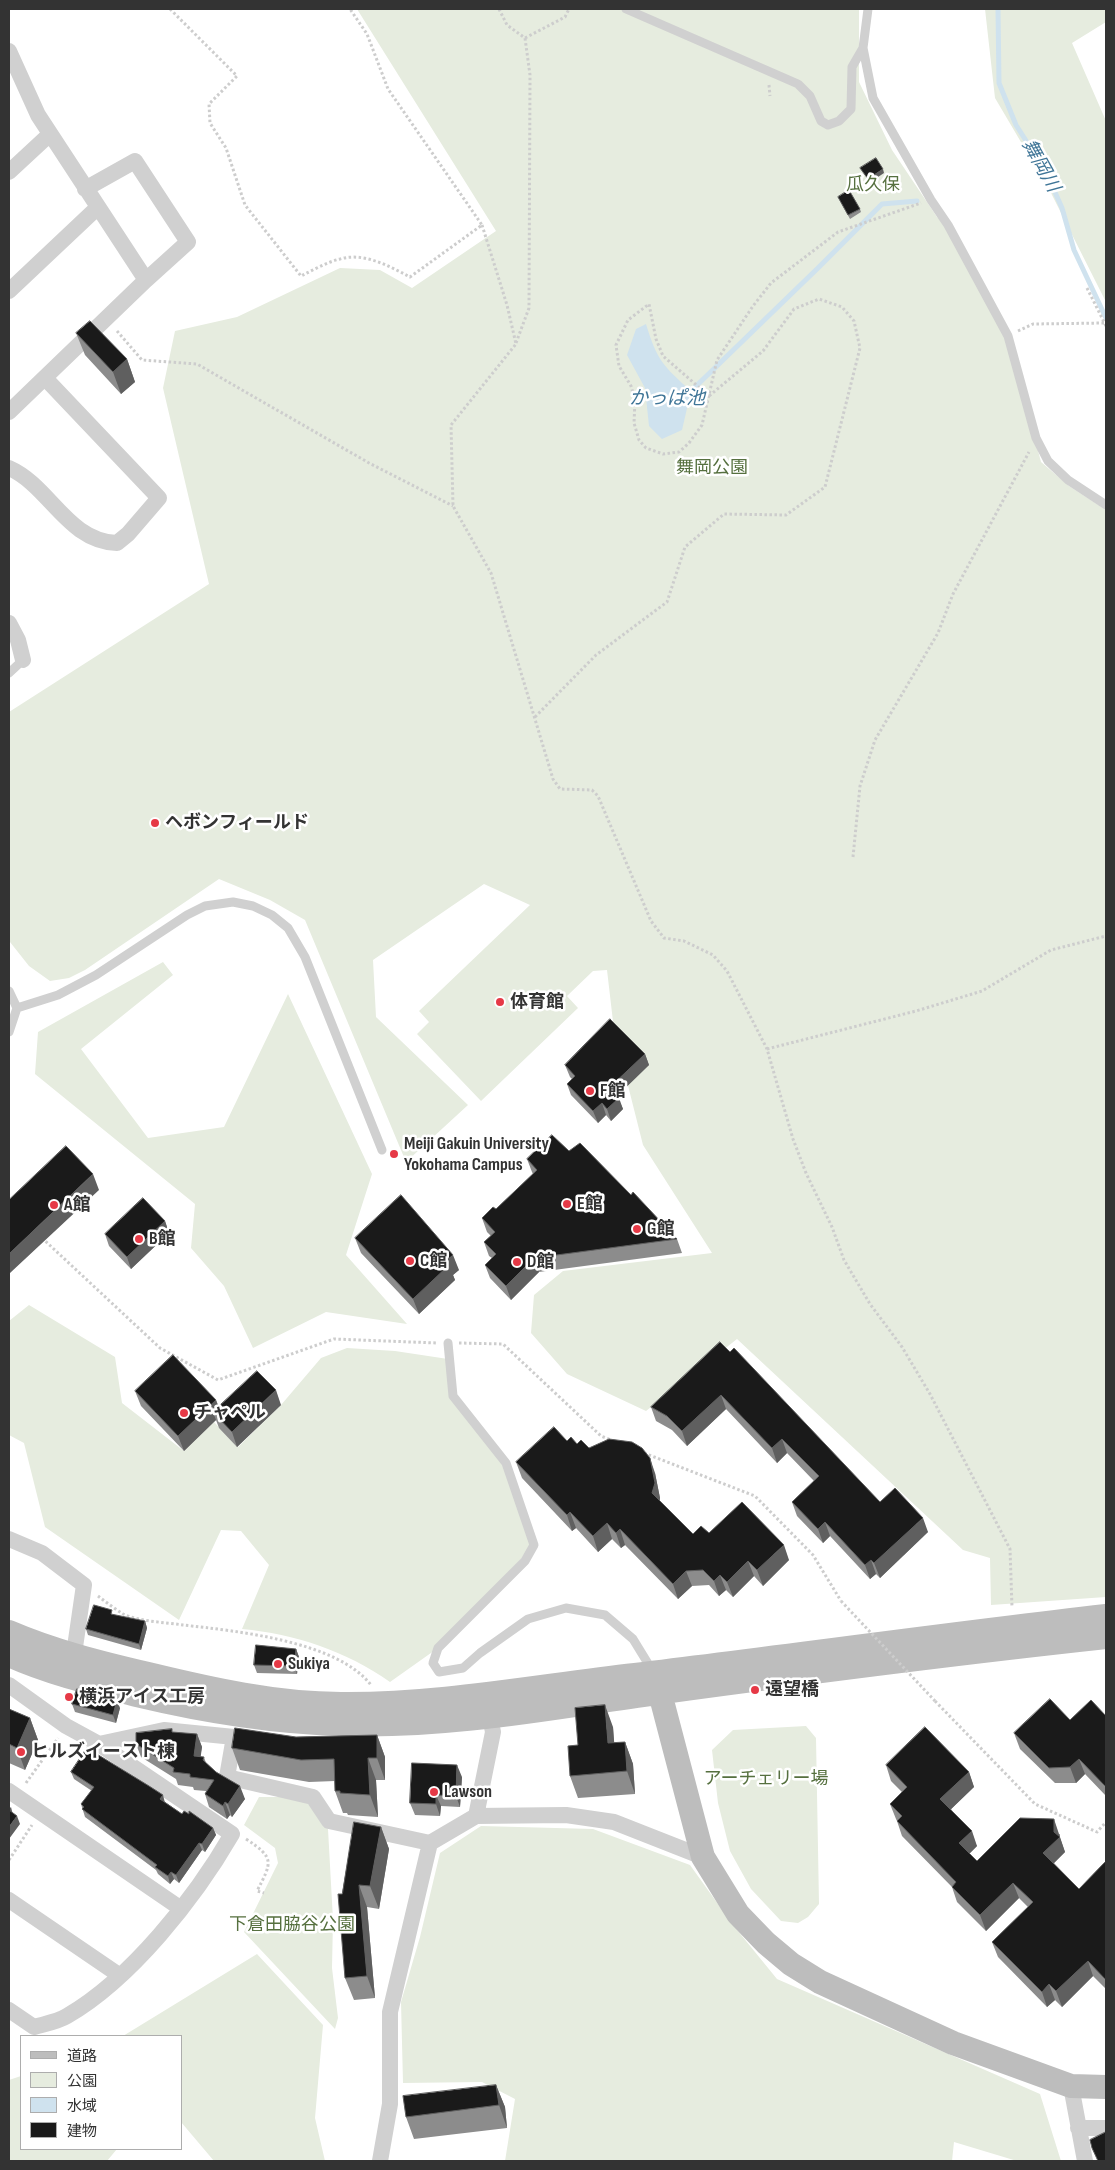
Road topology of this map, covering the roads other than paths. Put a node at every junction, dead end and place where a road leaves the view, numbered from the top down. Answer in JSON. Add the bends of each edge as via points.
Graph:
{"nodes":[{"id":1,"x":626,"y":9,"type":"edge"},
{"id":2,"x":868,"y":9,"type":"edge"},
{"id":3,"x":863,"y":48,"type":"junction"},
{"id":4,"x":9,"y":52,"type":"edge"},
{"id":5,"x":50,"y":134,"type":"junction"},
{"id":6,"x":9,"y":172,"type":"edge"},
{"id":7,"x":85,"y":189,"type":"junction"},
{"id":8,"x":97,"y":208,"type":"junction"},
{"id":9,"x":146,"y":280,"type":"junction"},
{"id":10,"x":9,"y":291,"type":"edge"},
{"id":11,"x":44,"y":378,"type":"junction"},
{"id":12,"x":9,"y":412,"type":"edge"},
{"id":13,"x":9,"y":468,"type":"edge"},
{"id":14,"x":1106,"y":504,"type":"edge"},
{"id":15,"x":9,"y":623,"type":"edge"},
{"id":16,"x":23,"y":660,"type":"joint"},
{"id":17,"x":9,"y":673,"type":"edge"},
{"id":18,"x":9,"y":991,"type":"edge"},
{"id":19,"x":17,"y":1008,"type":"junction"},
{"id":20,"x":9,"y":1032,"type":"edge"},
{"id":21,"x":382,"y":1150,"type":"dead end"},
{"id":22,"x":448,"y":1343,"type":"road end"},
{"id":23,"x":9,"y":1539,"type":"edge"},
{"id":24,"x":1106,"y":1616,"type":"edge"},
{"id":25,"x":1106,"y":1637,"type":"edge"},
{"id":26,"x":10,"y":1641,"type":"edge"},
{"id":27,"x":74,"y":1654,"type":"junction"},
{"id":28,"x":657,"y":1683,"type":"junction"},
{"id":29,"x":9,"y":1685,"type":"edge"},
{"id":30,"x":490,"y":1717,"type":"junction"},
{"id":31,"x":99,"y":1744,"type":"junction"},
{"id":32,"x":13,"y":1794,"type":"edge"},
{"id":33,"x":476,"y":1816,"type":"junction"},
{"id":34,"x":430,"y":1843,"type":"junction"},
{"id":35,"x":703,"y":1857,"type":"junction"},
{"id":36,"x":9,"y":1900,"type":"edge"},
{"id":37,"x":180,"y":1908,"type":"junction"},
{"id":38,"x":119,"y":1975,"type":"junction"},
{"id":39,"x":9,"y":2010,"type":"edge"},
{"id":40,"x":1071,"y":2086,"type":"junction"},
{"id":41,"x":1106,"y":2087,"type":"edge"},
{"id":42,"x":1078,"y":2128,"type":"junction"},
{"id":43,"x":1106,"y":2128,"type":"edge"},
{"id":44,"x":380,"y":2161,"type":"edge"},
{"id":45,"x":1085,"y":2161,"type":"edge"}],
"edges":[{"from":1,"to":3,"type":"lane","via":[[798,84],[810,96],[821,121],[828,125],[839,121],[851,109],[852,67]]},
{"from":2,"to":3,"type":"lane"},
{"from":3,"to":14,"type":"lane","via":[[873,98],[948,225],[1008,336],[1036,438],[1048,461],[1068,480]]},
{"from":4,"to":5,"type":"street"},
{"from":5,"to":6,"type":"street"},
{"from":5,"to":7,"type":"street"},
{"from":7,"to":8,"type":"street"},
{"from":7,"to":9,"type":"street","via":[[135,161],[188,242]]},
{"from":8,"to":9,"type":"street"},
{"from":8,"to":10,"type":"street"},
{"from":9,"to":11,"type":"street"},
{"from":11,"to":12,"type":"street"},
{"from":11,"to":13,"type":"street","via":[[159,498],[128,534],[117,543],[105,543],[89,537],[58,512],[34,484]]},
{"from":15,"to":16,"type":"street"},
{"from":16,"to":17,"type":"lane"},
{"from":18,"to":19,"type":"lane"},
{"from":19,"to":20,"type":"lane"},
{"from":19,"to":21,"type":"lane","via":[[58,996],[206,906],[233,902],[253,906],[288,928],[305,957]]},
{"from":22,"to":28,"type":"lane","via":[[453,1396],[506,1463],[534,1545],[525,1562],[438,1648],[433,1663],[439,1672],[463,1668],[528,1619],[566,1608],[605,1615],[633,1639]]},
{"from":23,"to":27,"type":"street","via":[[42,1553],[84,1586]]},
{"from":24,"to":28,"type":"street"},
{"from":25,"to":28,"type":"street"},
{"from":26,"to":27,"type":"street"},
{"from":26,"to":30,"type":"street","via":[[29,1664],[189,1708],[268,1720],[343,1724]]},
{"from":27,"to":28,"type":"street","via":[[190,1684],[267,1698],[338,1704]]},
{"from":28,"to":30,"type":"street"},
{"from":28,"to":35,"type":"street"},
{"from":29,"to":31,"type":"street","via":[[66,1726]]},
{"from":30,"to":33,"type":"street","via":[[493,1732]]},
{"from":31,"to":34,"type":"street","via":[[164,1730],[234,1737],[228,1777],[313,1797],[329,1821]]},
{"from":31,"to":37,"type":"street","via":[[232,1834],[212,1870]]},
{"from":32,"to":37,"type":"street"},
{"from":33,"to":34,"type":"street"},
{"from":33,"to":35,"type":"street","via":[[566,1815],[614,1822]]},
{"from":34,"to":44,"type":"street","via":[[390,2012],[390,2104]]},
{"from":35,"to":40,"type":"street","via":[[738,1914],[791,1964],[820,1982],[953,2043]]},
{"from":36,"to":38,"type":"street"},
{"from":37,"to":38,"type":"street","via":[[151,1945]]},
{"from":38,"to":39,"type":"street","via":[[92,1999],[57,2020],[34,2027]]},
{"from":40,"to":41,"type":"street"},
{"from":40,"to":42,"type":"street"},
{"from":42,"to":43,"type":"street"},
{"from":42,"to":45,"type":"street"}]}
